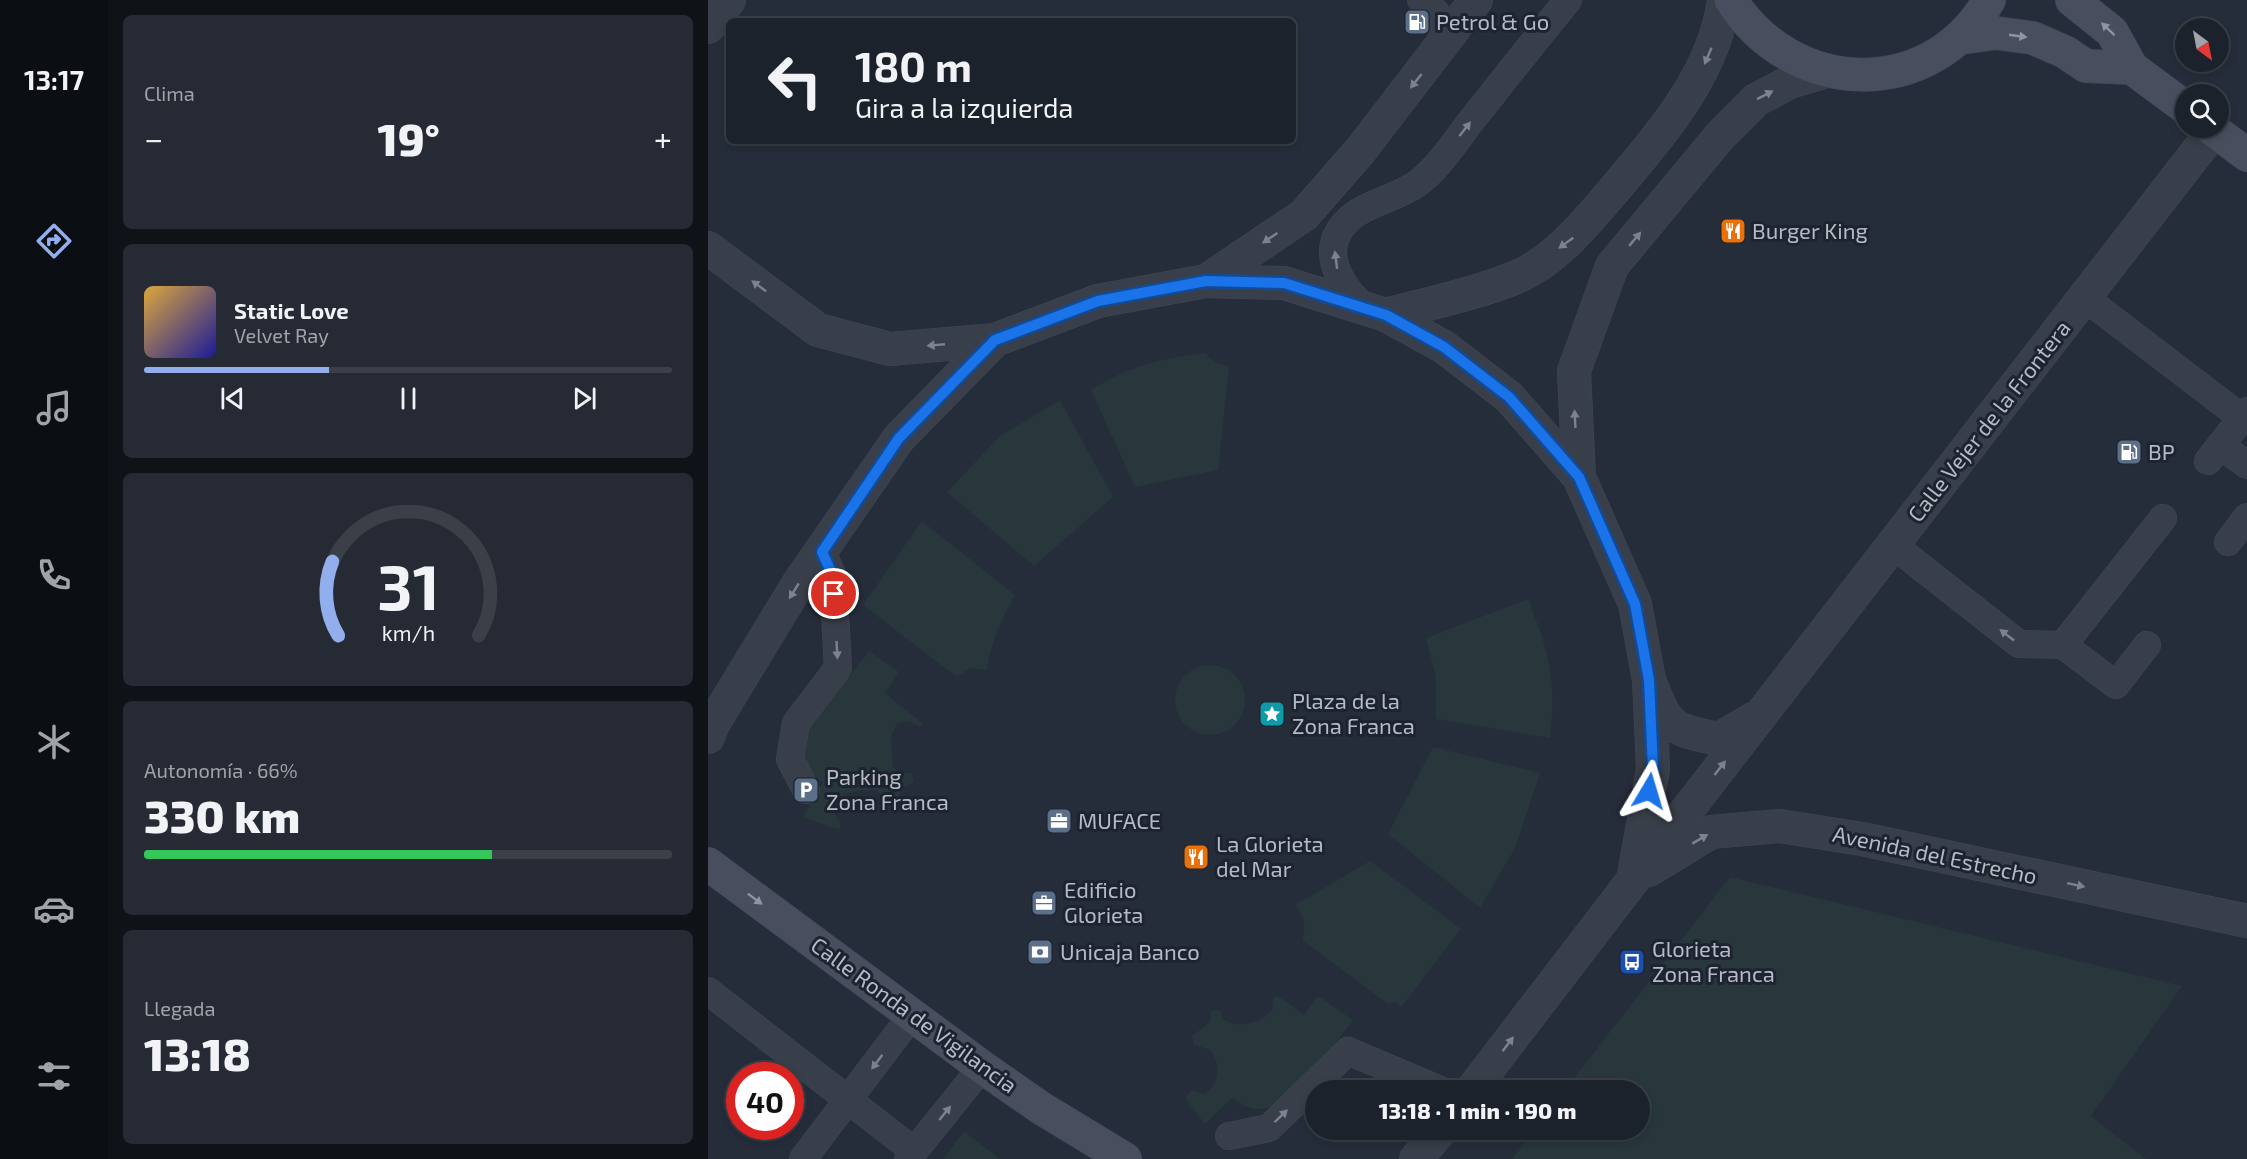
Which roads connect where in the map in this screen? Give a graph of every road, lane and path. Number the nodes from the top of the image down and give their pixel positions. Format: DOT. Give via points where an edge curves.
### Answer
graph roads {
  1 [pos="729,0"];
  2 [pos="1421,0"];
  3 [pos="1476,0"];
  4 [pos="1568,0"];
  5 [pos="1724,0"];
  6 [pos="1731,0"];
  7 [pos="1989,0"];
  8 [pos="2072,0"];
  9 [pos="708,27"];
  10 [pos="1960,38"];
  11 [pos="1440,49"];
  12 [pos="2132,68"];
  13 [pos="1827,71"];
  14 [pos="2175,100"];
  15 [pos="2205,138"];
  16 [pos="2224,138"];
  17 [pos="2247,155"];
  18 [pos="708,248"];
  19 [pos="1206,281"];
  20 [pos="2085,298"];
  21 [pos="1376,311"];
  22 [pos="995,340"];
  23 [pos="2244,414"];
  24 [pos="2247,465"];
  25 [pos="1579,477"];
  26 [pos="2247,517"];
  27 [pos="2163,518"];
  28 [pos="2228,542"];
  29 [pos="1893,545"];
  30 [pos="822,552"];
  31 [pos="2063,645"];
  32 [pos="2147,645"];
  33 [pos="1649,680"];
  34 [pos="1764,712"];
  35 [pos="708,737"];
  36 [pos="806,790"];
  37 [pos="708,864"];
  38 [pos="1633,880"];
  39 [pos="2247,921"];
  40 [pos="708,991"];
  41 [pos="912,1015"];
  42 [pos="982,1067"];
  43 [pos="1318,1080"];
  44 [pos="1416,1080"];
  45 [pos="1480,1080"];
  46 [pos="1305,1093"];
  47 [pos="849,1099"];
  48 [pos="1041,1108"];
  49 [pos="1229,1136"];
  50 [pos="1432,1140"];
  51 [pos="911,1155"];
  52 [pos="803,1159"];
  53 [pos="1096,1159"];
  54 [pos="1125,1159"];
  55 [pos="1416,1159"];
  1 -- 9 [label="street"];
  2 -- 11 [label="lane" via="1439,13 1443,26"];
  3 -- 11 [label="street"];
  21 -- 4 [label="lane, one-way" via="1350,295 1340,278 1334,259 1336,238 1347,220 1418,183"];
  5 -- 21 [label="street, one-way" via="1720,28 1704,66 1669,125 1574,237 1522,275"];
  6 -- 13 [label="main road" via="1750,27 1775,49"];
  7 -- 10 [label="main road"];
  12 -- 8 [label="main road, one-way" via="2112,32"];
  10 -- 12 [label="main road, one-way" via="1996,33 2033,38 2086,66"];
  10 -- 13 [label="main road" via="1932,57 1902,70 1869,75"];
  11 -- 19 [label="street, one-way" via="1304,215"];
  12 -- 14 [label="main road"];
  25 -- 13 [label="street, one-way" via="1574,370 1612,266 1720,136 1756,100 1790,82"];
  15 -- 20 [label="street, Calle Vejer de la Frontera"];
  16 -- 17 [label="main road"];
  22 -- 18 [label="street, one-way" via="890,349 818,330"];
  19 -- 21 [label="street" via="1284,283"];
  19 -- 22 [label="street" via="1098,301"];
  20 -- 23 [label="lane"];
  20 -- 29 [label="street, Calle Vejer de la Frontera"];
  21 -- 25 [label="street" via="1444,347 1509,397"];
  22 -- 30 [label="street" via="899,438"];
  23 -- 24 [label="lane" via="2214,453"];
  25 -- 33 [label="street" via="1635,604"];
  26 -- 28 [label="lane"];
  27 -- 31 [label="lane"];
  31 -- 29 [label="lane, one-way" via="2019,644"];
  29 -- 34 [label="street, Calle Vejer de la Frontera"];
  30 -- 35 [label="street, one-way" via="798,584"];
  30 -- 36 [label="lane, one-way" via="833,576 838,668 796,723 790,759"];
  31 -- 32 [label="lane" via="2116,684"];
  33 -- 34 [label="street, Calle Vejer de la Frontera" via="1665,719 1688,732 1719,738"];
  33 -- 38 [label="street" via="1653,769"];
  38 -- 34 [label="street, Calle Vejer de la Frontera, one-way"];
  37 -- 41 [label="main road, Calle Ronda de Vigilancia, one-way"];
  38 -- 39 [label="street, Avenida del Estrecho, one-way" via="1712,832 1780,826 1862,839"];
  45 -- 38 [label="street, one-way"];
  40 -- 47 [label="lane"];
  41 -- 42 [label="main road, Calle Ronda de Vigilancia"];
  41 -- 47 [label="lane, one-way"];
  42 -- 48 [label="main road, Calle Ronda de Vigilancia"];
  51 -- 42 [label="lane, one-way"];
  43 -- 44 [label="lane, one-way" via="1348,1051"];
  49 -- 46 [label="lane, one-way" via="1269,1128"];
  47 -- 51 [label="lane"];
  47 -- 52 [label="lane"];
  48 -- 53 [label="main road"];
  48 -- 54 [label="main road, Calle Ronda de Vigilancia"];
  50 -- 55 [label="street"];
}
